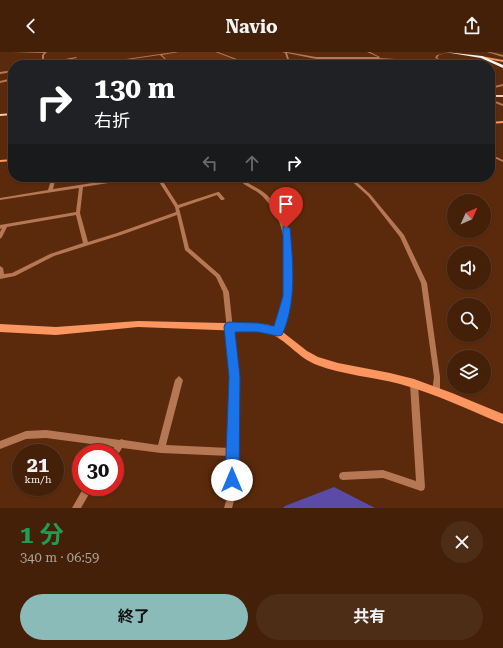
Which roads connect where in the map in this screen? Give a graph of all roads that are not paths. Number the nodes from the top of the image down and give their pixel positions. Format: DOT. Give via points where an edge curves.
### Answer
graph roads {
  1 [pos="13,52"];
  2 [pos="46,52"];
  3 [pos="178,52"];
  4 [pos="216,52"];
  5 [pos="285,52"];
  6 [pos="369,52"];
  7 [pos="449,52"];
  8 [pos="467,52"];
  9 [pos="470,52"];
  10 [pos="488,52"];
  11 [pos="161,55"];
  12 [pos="503,56"];
  13 [pos="76,58"];
  14 [pos="382,58"];
  15 [pos="482,58"];
  16 [pos="67,60"];
  17 [pos="114,60"];
  18 [pos="166,60"];
  19 [pos="239,60"];
  20 [pos="389,60"];
  21 [pos="409,60"];
  22 [pos="441,60"];
  23 [pos="486,60"];
  24 [pos="503,61"];
  25 [pos="503,85"];
  26 [pos="495,86"];
  27 [pos="53,182"];
  28 [pos="107,182"];
  29 [pos="161,182"];
  30 [pos="242,182"];
  31 [pos="356,182"];
  32 [pos="81,186"];
  33 [pos="50,191"];
  34 [pos="0,199"];
  35 [pos="223,199"];
  36 [pos="177,206"];
  37 [pos="78,213"];
  38 [pos="177,213"];
  39 [pos="2,226"];
  40 [pos="0,237"];
  41 [pos="86,244"];
  42 [pos="0,268"];
  43 [pos="1,277"];
  44 [pos="229,327"];
  45 [pos="0,328"];
  46 [pos="278,332"];
  47 [pos="179,380"];
  48 [pos="414,384"];
  49 [pos="436,391"];
  50 [pos="503,419"];
  51 [pos="121,443"];
  52 [pos="0,445"];
  53 [pos="160,449"];
  54 [pos="232,452"];
  55 [pos="344,476"];
  56 [pos="83,496"];
  57 [pos="76,508"];
  58 [pos="228,508"];
  1 -- 2 [label="street"];
  3 -- 11 [label="street"];
  4 -- 19 [label="street"];
  5 -- 14 [label="street" via="319,58"];
  6 -- 14 [label="street"];
  7 -- 15 [label="highway"];
  7 -- 22 [label="street" via="438,55 436,58"];
  8 -- 9 [label="street"];
  10 -- 12 [label="street"];
  11 -- 17 [label="street"];
  11 -- 18 [label="street"];
  13 -- 16 [label="street"];
  14 -- 20 [label="street"];
  14 -- 21 [label="street"];
  15 -- 23 [label="highway"];
  15 -- 24 [label="street"];
  25 -- 26 [label="street"];
  27 -- 33 [label="street"];
  28 -- 32 [label="street"];
  29 -- 36 [label="street"];
  30 -- 46 [label="street" via="254,187 266,197 281,216 286,228 288,296"];
  31 -- 49 [label="street" via="402,236 424,283 438,377"];
  32 -- 33 [label="street"];
  32 -- 37 [label="street"];
  33 -- 34 [label="street"];
  35 -- 36 [label="street" via="218,193"];
  36 -- 38 [label="street"];
  37 -- 39 [label="street"];
  37 -- 41 [label="street"];
  38 -- 41 [label="street"];
  38 -- 44 [label="street" via="187,249 220,278 226,292"];
  39 -- 40 [label="street"];
  41 -- 43 [label="street" via="52,255 13,276"];
  42 -- 43 [label="street"];
  44 -- 45 [label="street" via="138,324 56,331"];
  44 -- 46 [label="street" via="258,327"];
  44 -- 54 [label="street" via="235,377"];
  46 -- 48 [label="street" via="316,361"];
  47 -- 53 [label="street"];
  48 -- 49 [label="street"];
  48 -- 55 [label="street" via="422,487 383,474"];
  49 -- 50 [label="street"];
  51 -- 52 [label="street" via="46,434 26,435"];
  51 -- 53 [label="street"];
  53 -- 54 [label="street"];
  54 -- 58 [label="street" via="232,494"];
  56 -- 57 [label="street"];
}
